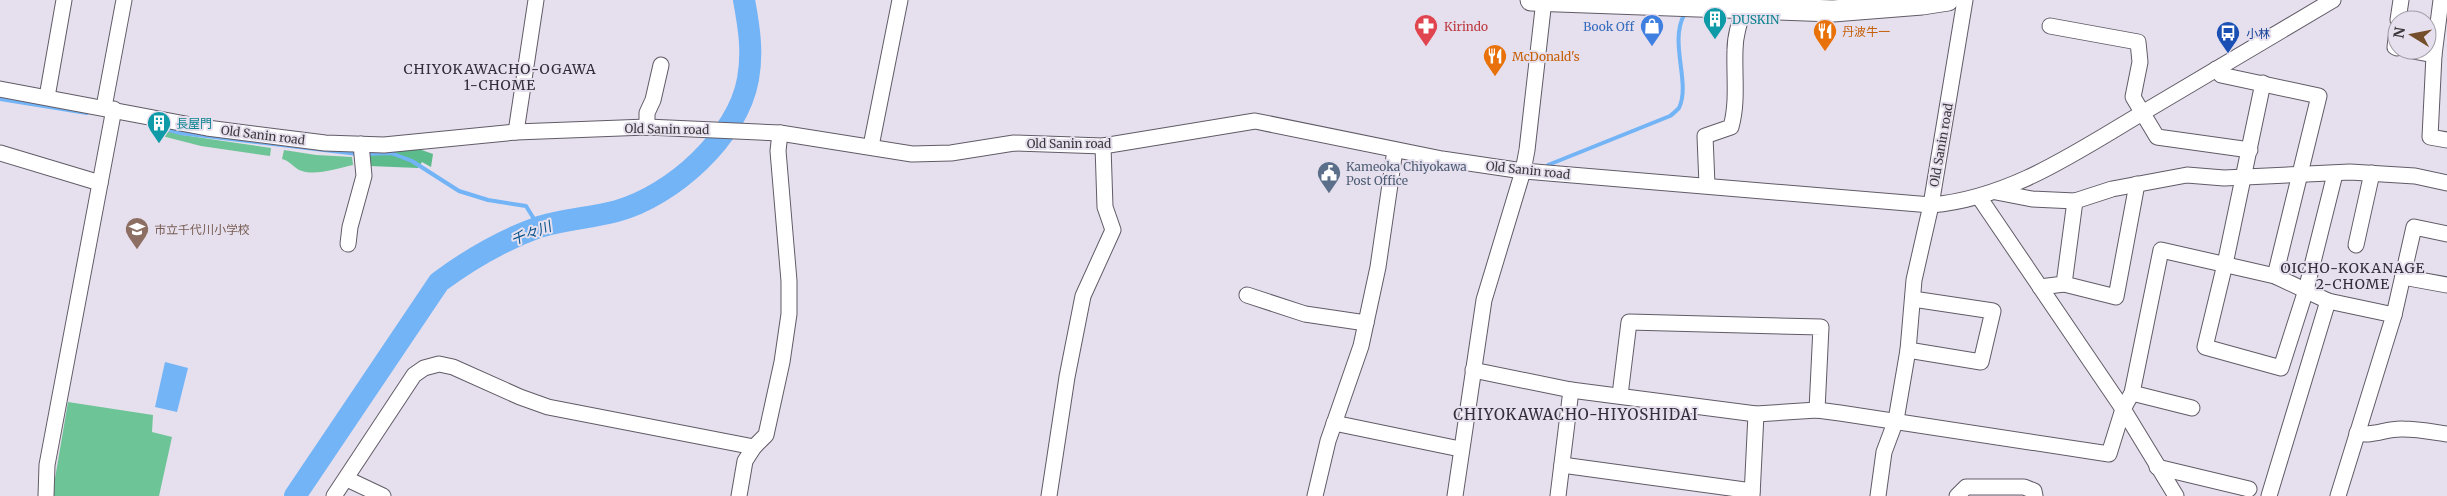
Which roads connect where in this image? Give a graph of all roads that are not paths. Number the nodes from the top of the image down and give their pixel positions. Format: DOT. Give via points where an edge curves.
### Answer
graph roads {
  1 [pos="64,0"];
  2 [pos="124,0"];
  3 [pos="536,0"];
  4 [pos="900,0"];
  5 [pos="1532,0"];
  6 [pos="1544,0"];
  7 [pos="1948,0"];
  8 [pos="1966,0"];
  9 [pos="2333,0"];
  10 [pos="2441,0"];
  11 [pos="1746,4"];
  12 [pos="2050,26"];
  13 [pos="2437,31"];
  14 [pos="2434,60"];
  15 [pos="661,65"];
  16 [pos="2216,69"];
  17 [pos="2263,83"];
  18 [pos="0,89"];
  19 [pos="47,97"];
  20 [pos="2143,112"];
  21 [pos="110,113"];
  22 [pos="647,127"];
  23 [pos="516,132"];
  24 [pos="780,132"];
  25 [pos="2447,140"];
  26 [pos="360,144"];
  27 [pos="871,146"];
  28 [pos="1103,146"];
  29 [pos="1395,150"];
  30 [pos="2250,150"];
  31 [pos="0,153"];
  32 [pos="1523,172"];
  33 [pos="2372,173"];
  34 [pos="2335,174"];
  35 [pos="2299,175"];
  36 [pos="2243,176"];
  37 [pos="100,183"];
  38 [pos="2447,183"];
  39 [pos="2137,184"];
  40 [pos="1707,186"];
  41 [pos="1996,192"];
  42 [pos="1979,197"];
  43 [pos="2075,201"];
  44 [pos="1931,205"];
  45 [pos="2447,234"];
  46 [pos="348,244"];
  47 [pos="2356,244"];
  48 [pos="2225,264"];
  49 [pos="2275,276"];
  50 [pos="2403,277"];
  51 [pos="2064,284"];
  52 [pos="2447,285"];
  53 [pos="2040,287"];
  54 [pos="2306,290"];
  55 [pos="1247,295"];
  56 [pos="1913,299"];
  57 [pos="2328,301"];
  58 [pos="2394,315"];
  59 [pos="1366,323"];
  60 [pos="1908,350"];
  61 [pos="1473,370"];
  62 [pos="1571,390"];
  63 [pos="2132,393"];
  64 [pos="1620,395"];
  65 [pos="2192,408"];
  66 [pos="2123,409"];
  67 [pos="1817,410"];
  68 [pos="1756,414"];
  69 [pos="1896,420"];
  70 [pos="1334,423"];
  71 [pos="2357,433"];
  72 [pos="2447,434"];
  73 [pos="754,447"];
  74 [pos="1460,449"];
  75 [pos="1562,465"];
  76 [pos="2157,467"];
  77 [pos="346,479"];
  78 [pos="1752,493"];
  79 [pos="2248,493"];
  80 [pos="2173,495"];
  81 [pos="46,496"];
  82 [pos="334,496"];
  83 [pos="383,496"];
  84 [pos="739,496"];
  85 [pos="1049,496"];
  86 [pos="1315,496"];
  87 [pos="1455,496"];
  88 [pos="1558,496"];
  89 [pos="1878,496"];
  90 [pos="1957,496"];
  91 [pos="2034,496"];
  92 [pos="2268,496"];
  93 [pos="2338,496"];
  1 -- 19 [label="street"];
  2 -- 21 [label="street"];
  3 -- 23 [label="street"];
  4 -- 27 [label="street"];
  5 -- 6 [label="highway"];
  6 -- 11 [label="highway"];
  6 -- 32 [label="street"];
  7 -- 11 [label="highway" via="1833,11"];
  8 -- 44 [label="street, Old Sanin road"];
  9 -- 16 [label="street"];
  10 -- 13 [label="street"];
  11 -- 40 [label="street" via="1735,48 1735,111 1731,127 1705,136"];
  12 -- 20 [label="street" via="2138,42 2140,62 2133,97"];
  14 -- 25 [label="street" via="2430,137"];
  15 -- 22 [label="street" via="647,114"];
  16 -- 17 [label="street" via="2222,75"];
  16 -- 20 [label="street"];
  17 -- 30 [label="street"];
  17 -- 35 [label="street" via="2319,96"];
  18 -- 19 [label="street, Old Sanin road"];
  19 -- 21 [label="street, Old Sanin road"];
  20 -- 30 [label="street" via="2157,137"];
  20 -- 41 [label="street" via="2062,161"];
  21 -- 26 [label="street, Old Sanin road" via="325,143"];
  21 -- 37 [label="street"];
  22 -- 23 [label="street, Old Sanin road"];
  22 -- 24 [label="street, Old Sanin road"];
  23 -- 26 [label="street, Old Sanin road" via="384,146"];
  24 -- 27 [label="street, Old Sanin road"];
  24 -- 73 [label="street" via="778,151 789,314 766,435"];
  26 -- 46 [label="street" via="364,176"];
  27 -- 28 [label="street, Old Sanin road" via="912,154 951,153 1014,143"];
  28 -- 29 [label="street, Old Sanin road" via="1254,121"];
  28 -- 85 [label="street" via="1105,207 1113,230 1083,296"];
  29 -- 32 [label="street, Old Sanin road"];
  29 -- 59 [label="street" via="1378,267"];
  30 -- 36 [label="street"];
  31 -- 37 [label="street"];
  32 -- 40 [label="street, Old Sanin road"];
  32 -- 61 [label="street" via="1484,300"];
  33 -- 34 [label="street"];
  33 -- 38 [label="street" via="2415,176"];
  33 -- 47 [label="street"];
  34 -- 35 [label="street"];
  34 -- 54 [label="street"];
  35 -- 36 [label="street"];
  35 -- 49 [label="street"];
  36 -- 39 [label="street" via="2187,175"];
  36 -- 48 [label="street"];
  37 -- 81 [label="street" via="47,464"];
  39 -- 43 [label="street"];
  39 -- 51 [label="street" via="2116,297"];
  40 -- 44 [label="street, Old Sanin road"];
  41 -- 42 [label="street"];
  41 -- 43 [label="street" via="2032,199"];
  42 -- 44 [label="street"];
  42 -- 53 [label="street"];
  43 -- 51 [label="street"];
  44 -- 56 [label="street" via="1914,280"];
  45 -- 50 [label="street" via="2414,227"];
  48 -- 49 [label="street"];
  48 -- 54 [label="street" via="2205,347 2281,368"];
  48 -- 63 [label="street" via="2161,250"];
  49 -- 54 [label="street"];
  50 -- 52 [label="street"];
  50 -- 58 [label="street"];
  51 -- 53 [label="street"];
  53 -- 66 [label="street"];
  54 -- 57 [label="street"];
  55 -- 59 [label="street" via="1305,314"];
  56 -- 60 [label="street"];
  56 -- 60 [label="street" via="1993,311 1981,362"];
  57 -- 58 [label="street"];
  57 -- 92 [label="street"];
  58 -- 71 [label="street"];
  59 -- 70 [label="street"];
  60 -- 69 [label="street"];
  61 -- 62 [label="street"];
  61 -- 74 [label="street"];
  62 -- 64 [label="street"];
  62 -- 75 [label="street"];
  63 -- 65 [label="street"];
  63 -- 66 [label="street"];
  64 -- 67 [label="street" via="1629,322 1821,327"];
  64 -- 68 [label="street"];
  66 -- 69 [label="street" via="2109,454"];
  66 -- 76 [label="street"];
  67 -- 68 [label="street"];
  67 -- 69 [label="street"];
  68 -- 78 [label="street"];
  69 -- 89 [label="street" via="1884,452"];
  70 -- 74 [label="street"];
  70 -- 86 [label="street"];
  71 -- 72 [label="street" via="2368,436 2404,428"];
  71 -- 93 [label="street"];
  73 -- 77 [label="street" via="548,406 520,397 453,366 439,364 414,375"];
  73 -- 84 [label="street" via="745,461"];
  74 -- 87 [label="street"];
  75 -- 78 [label="street"];
  75 -- 88 [label="street"];
  76 -- 79 [label="street"];
  76 -- 80 [label="street"];
  77 -- 82 [label="street"];
  77 -- 83 [label="street"];
  79 -- 92 [label="street"];
  90 -- 91 [label="street" via="1966,487 2024,487 2034,491"];
}
